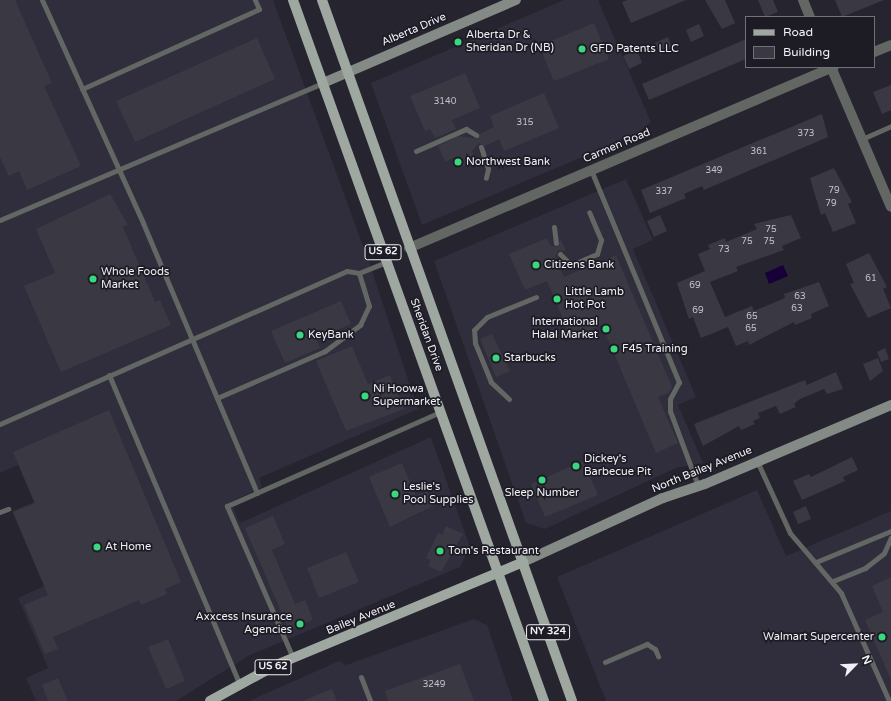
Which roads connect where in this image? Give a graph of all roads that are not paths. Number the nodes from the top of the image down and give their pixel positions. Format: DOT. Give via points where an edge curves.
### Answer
graph roads {
  1 [pos="42,0"];
  2 [pos="256,0"];
  3 [pos="293,0"];
  4 [pos="322,0"];
  5 [pos="516,0"];
  6 [pos="803,0"];
  7 [pos="810,16"];
  8 [pos="891,45"];
  9 [pos="875,52"];
  10 [pos="830,68"];
  11 [pos="832,68"];
  12 [pos="346,72"];
  13 [pos="322,83"];
  14 [pos="82,89"];
  15 [pos="891,126"];
  16 [pos="476,135"];
  17 [pos="862,139"];
  18 [pos="481,147"];
  19 [pos="416,152"];
  20 [pos="119,170"];
  21 [pos="591,170"];
  22 [pos="486,178"];
  23 [pos="891,207"];
  24 [pos="589,212"];
  25 [pos="0,220"];
  26 [pos="554,227"];
  27 [pos="556,243"];
  28 [pos="410,248"];
  29 [pos="560,254"];
  30 [pos="386,262"];
  31 [pos="359,273"];
  32 [pos="536,297"];
  33 [pos="192,338"];
  34 [pos="109,375"];
  35 [pos="217,398"];
  36 [pos="508,399"];
  37 [pos="891,405"];
  38 [pos="440,412"];
  39 [pos="0,424"];
  40 [pos="757,461"];
  41 [pos="698,486"];
  42 [pos="257,492"];
  43 [pos="8,509"];
  44 [pos="0,512"];
  45 [pos="891,531"];
  46 [pos="891,537"];
  47 [pos="523,562"];
  48 [pos="816,562"];
  49 [pos="498,574"];
  50 [pos="833,581"];
  51 [pos="658,656"];
  52 [pos="293,658"];
  53 [pos="605,662"];
  54 [pos="361,677"];
  55 [pos="239,683"];
  56 [pos="213,700"];
  57 [pos="370,701"];
  58 [pos="544,701"];
  59 [pos="572,701"];
  60 [pos="889,701"];
  1 -- 14 [label="lane"];
  2 -- 14 [label="lane" via="259,9"];
  3 -- 13 [label="main road, Sheridan Drive / US 62"];
  4 -- 12 [label="main road, Sheridan Drive / US 62"];
  5 -- 12 [label="street, Alberta Drive"];
  6 -- 7 [label="street"];
  8 -- 9 [label="street"];
  10 -- 21 [label="street, Carmen Road"];
  11 -- 17 [label="street"];
  12 -- 13 [label="street, Alberta Drive"];
  12 -- 28 [label="main road, Sheridan Drive / US 62"];
  13 -- 20 [label="lane"];
  13 -- 30 [label="main road, Sheridan Drive / US 62"];
  14 -- 20 [label="lane"];
  15 -- 17 [label="lane"];
  16 -- 19 [label="lane" via="466,129"];
  17 -- 23 [label="street"];
  18 -- 22 [label="lane" via="488,168"];
  20 -- 25 [label="lane"];
  20 -- 33 [label="lane"];
  21 -- 28 [label="street, Carmen Road"];
  21 -- 41 [label="lane" via="679,382 670,399 670,411"];
  24 -- 29 [label="lane" via="601,240 597,254 570,265"];
  26 -- 27 [label="lane"];
  28 -- 47 [label="main road, Sheridan Drive / US 62"];
  30 -- 31 [label="lane"];
  30 -- 38 [label="main road, Sheridan Drive / US 62"];
  31 -- 33 [label="lane" via="347,271"];
  31 -- 35 [label="lane" via="369,306 360,325 325,351"];
  32 -- 36 [label="lane" via="487,317 474,330 475,343 491,382"];
  33 -- 34 [label="lane"];
  33 -- 35 [label="lane"];
  34 -- 39 [label="lane"];
  34 -- 55 [label="lane"];
  35 -- 42 [label="lane"];
  37 -- 40 [label="street, North Bailey Avenue"];
  38 -- 42 [label="lane"];
  38 -- 49 [label="main road, Sheridan Drive / US 62"];
  40 -- 41 [label="street, North Bailey Avenue"];
  40 -- 48 [label="lane" via="790,533"];
  41 -- 47 [label="street, North Bailey Avenue" via="663,498"];
  42 -- 52 [label="lane" via="227,506"];
  43 -- 44 [label="lane"];
  45 -- 48 [label="lane"];
  46 -- 50 [label="lane" via="884,553 865,568"];
  47 -- 49 [label="main road, Bailey Avenue / US 62"];
  47 -- 59 [label="main road, Sheridan Drive / NY 324"];
  48 -- 50 [label="lane"];
  49 -- 52 [label="main road, Bailey Avenue / US 62"];
  49 -- 58 [label="main road, Sheridan Drive / NY 324"];
  50 -- 60 [label="lane"];
  51 -- 53 [label="lane" via="655,649 647,644"];
  52 -- 55 [label="main road, Bailey Avenue / US 62"];
  54 -- 57 [label="lane"];
  55 -- 56 [label="main road, Bailey Avenue / US 62"];
}
